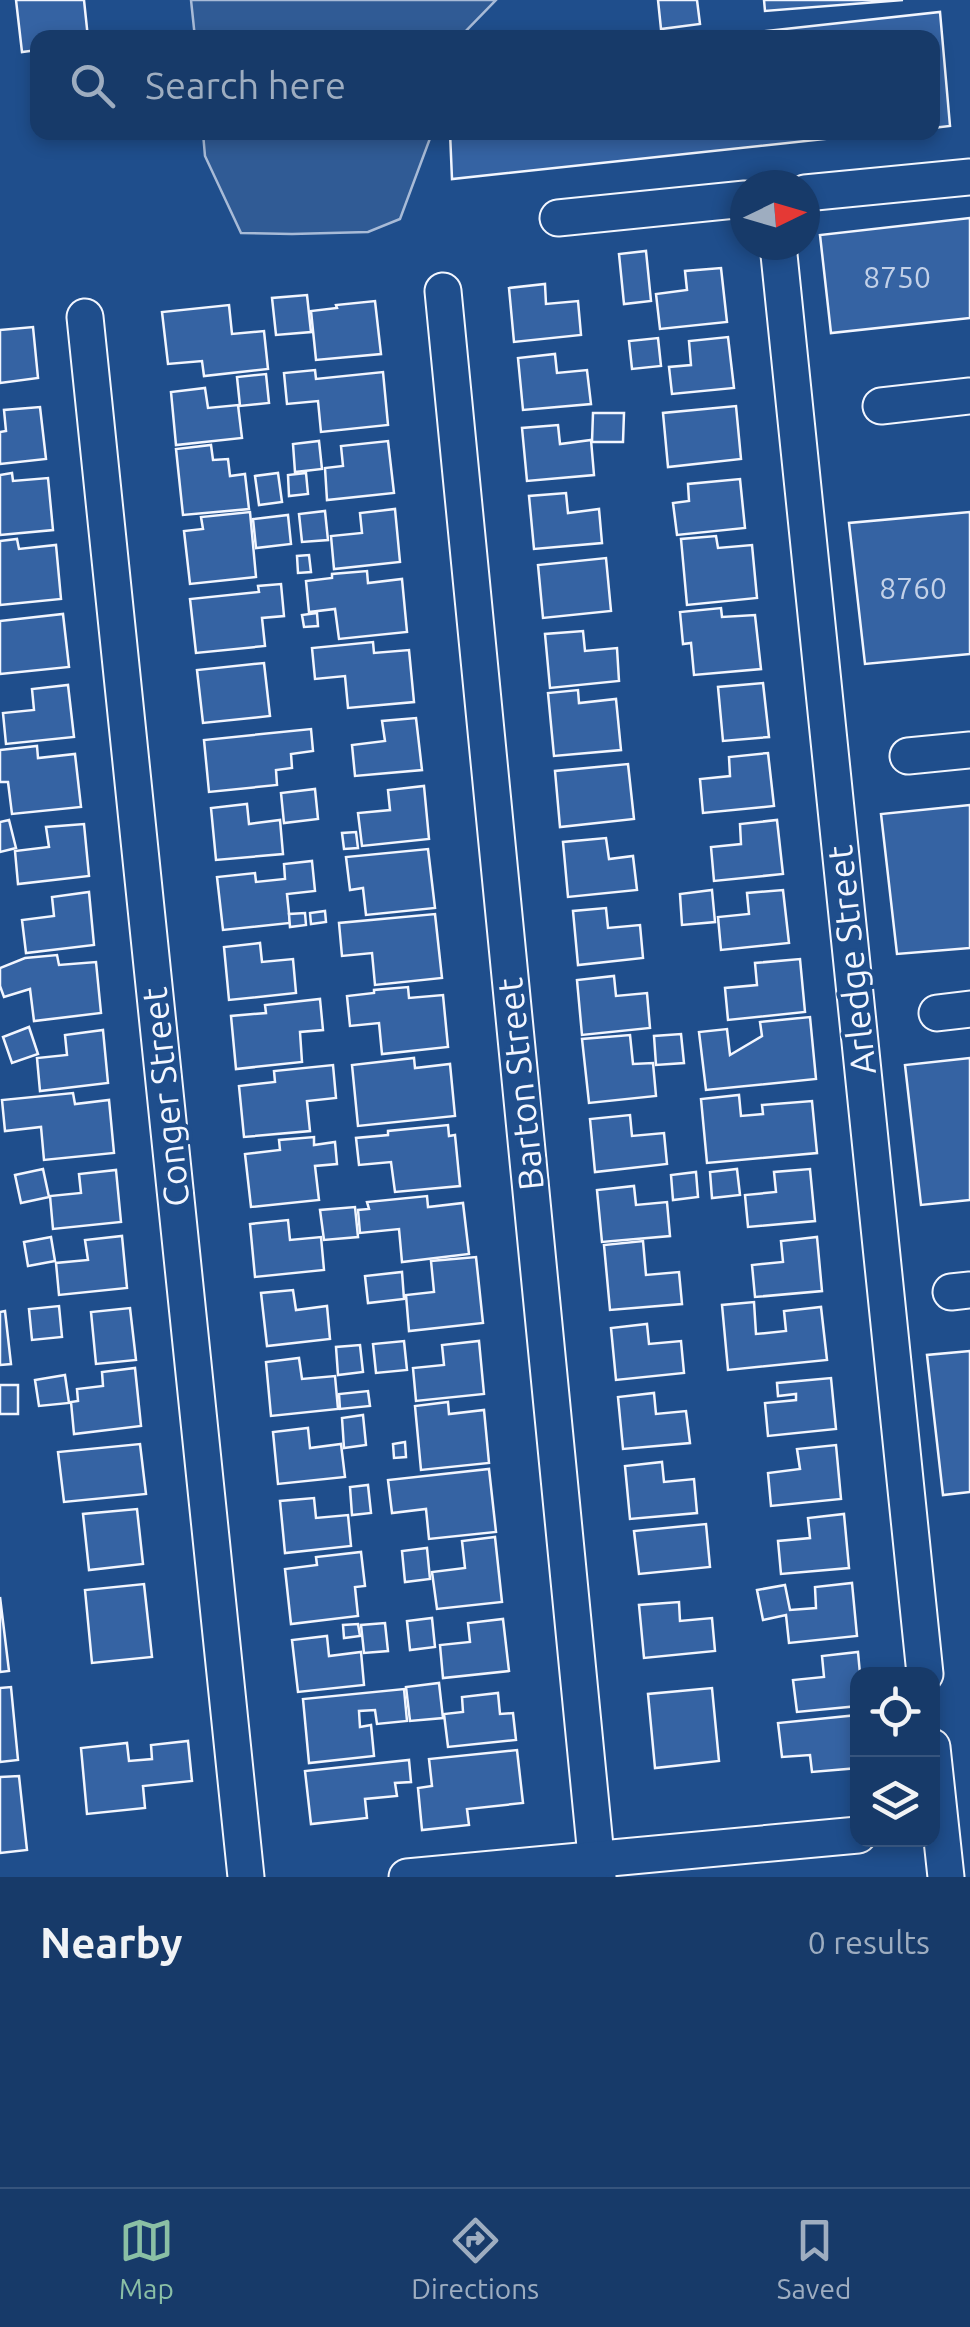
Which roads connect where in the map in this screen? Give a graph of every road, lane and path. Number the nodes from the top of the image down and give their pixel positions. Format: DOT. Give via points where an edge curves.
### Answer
graph roads {
  1 [pos="970,176"];
  2 [pos="820,191"];
  3 [pos="730,201"];
  4 [pos="558,218"];
  5 [pos="780,260"];
  6 [pos="443,291"];
  7 [pos="85,318"];
  8 [pos="970,396"];
  9 [pos="881,406"];
  10 [pos="970,750"];
  11 [pos="908,756"];
  12 [pos="924,1667"];
  13 [pos="934,1757"];
  14 [pos="948,1827"];
  15 [pos="850,1836"];
  16 [pos="597,1868"];
  17 [pos="246,1877"];
  18 [pos="408,1877"];
  19 [pos="946,1877"];
  1 -- 2 [label="street"];
  3 -- 4 [label="street"];
  5 -- 12 [label="street, Arledge Street"];
  6 -- 16 [label="street, Barton Street"];
  7 -- 17 [label="street, Conger Street"];
  8 -- 9 [label="street"];
  10 -- 11 [label="street"];
  13 -- 14 [label="street"];
  14 -- 19 [label="street"];
  15 -- 16 [label="street"];
  16 -- 18 [label="street"];
}
